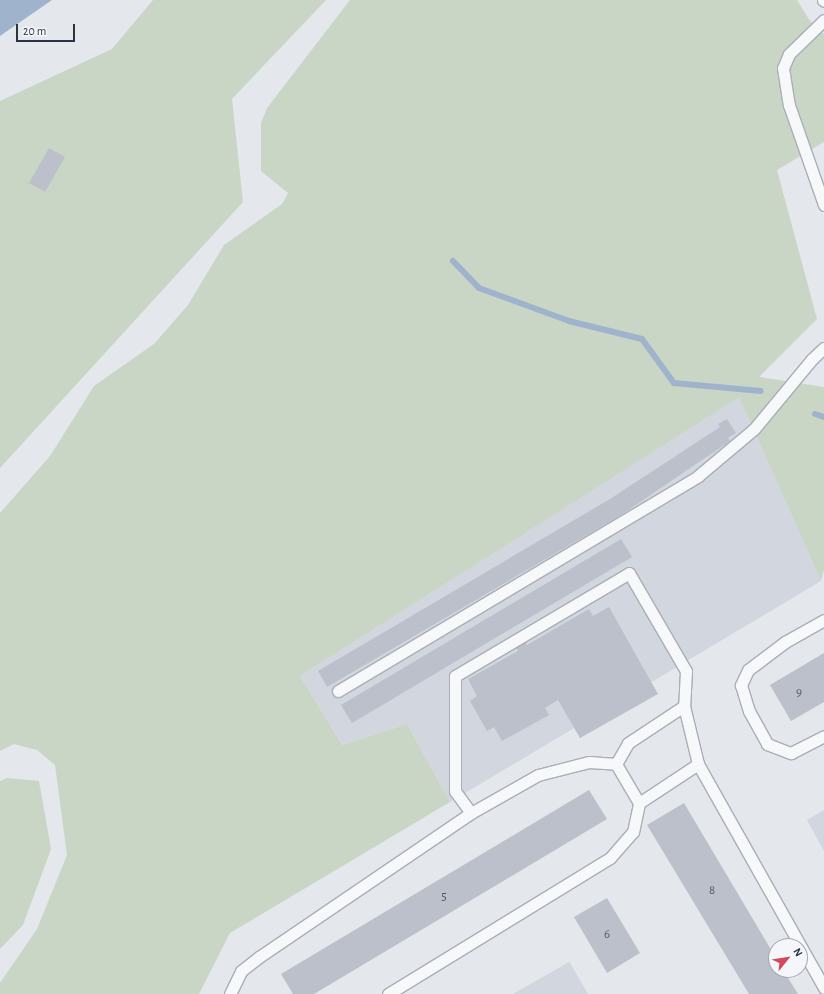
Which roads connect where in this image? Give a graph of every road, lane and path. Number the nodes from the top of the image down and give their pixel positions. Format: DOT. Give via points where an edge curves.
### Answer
graph roads {
  1 [pos="824,20"];
  2 [pos="824,204"];
  3 [pos="824,348"];
  4 [pos="824,620"];
  5 [pos="338,691"];
  6 [pos="684,706"];
  7 [pos="824,736"];
  8 [pos="616,764"];
  9 [pos="698,764"];
  10 [pos="639,803"];
  11 [pos="471,813"];
  12 [pos="824,988"];
  13 [pos="230,994"];
  14 [pos="388,994"];
  1 -- 2 [label="lane" via="789,54 783,68 789,105"];
  3 -- 5 [label="lane" via="754,429 698,476"];
  4 -- 7 [label="lane" via="785,642 748,670 741,685 749,711 767,744 790,753"];
  6 -- 8 [label="lane" via="628,743"];
  6 -- 9 [label="lane"];
  6 -- 11 [label="lane" via="686,672 629,573 455,676 455,791"];
  8 -- 10 [label="lane"];
  8 -- 11 [label="lane" via="589,762 538,775"];
  9 -- 10 [label="lane"];
  9 -- 12 [label="lane"];
  10 -- 14 [label="lane" via="633,832 610,858"];
  11 -- 13 [label="lane" via="259,957 241,971"];
}
